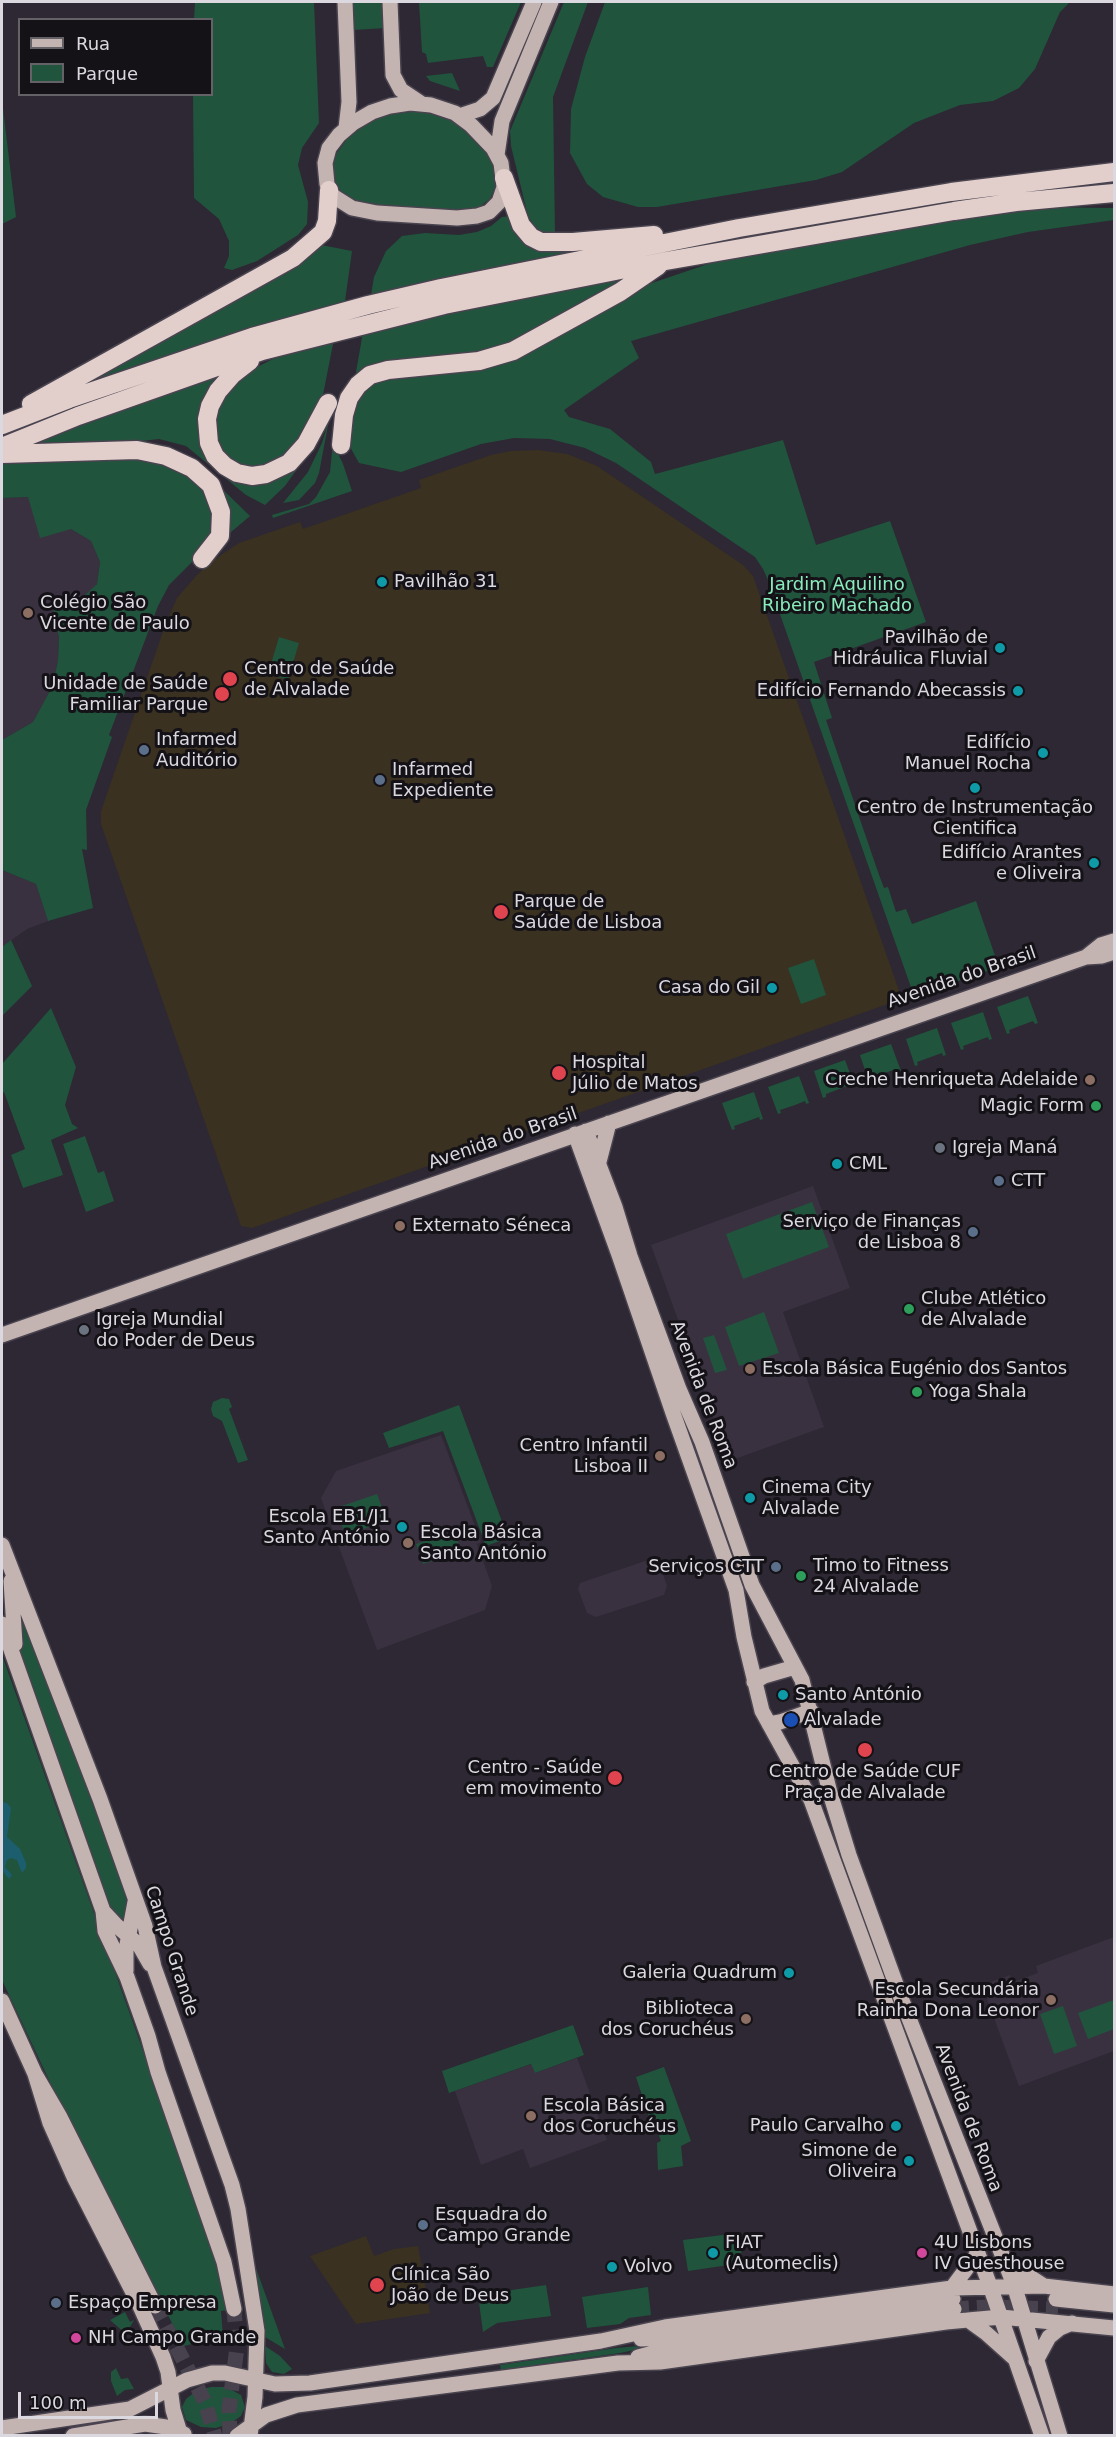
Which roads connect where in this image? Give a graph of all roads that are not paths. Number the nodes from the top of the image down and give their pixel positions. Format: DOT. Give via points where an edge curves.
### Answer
graph roads {
  1 [pos="345,2"];
  2 [pos="390,2"];
  3 [pos="534,2"];
  4 [pos="551,2"];
  5 [pos="422,104"];
  6 [pos="459,116"];
  7 [pos="346,128"];
  8 [pos="498,155"];
  9 [pos="1114,172"];
  10 [pos="504,178"];
  11 [pos="329,190"];
  12 [pos="1114,193"];
  13 [pos="739,228"];
  14 [pos="666,261"];
  15 [pos="336,322"];
  16 [pos="262,351"];
  17 [pos="328,403"];
  18 [pos="2,423"];
  19 [pos="341,446"];
  20 [pos="2,447"];
  21 [pos="2,453"];
  22 [pos="202,559"];
  23 [pos="1114,941"];
  24 [pos="1114,952"];
  25 [pos="1086,957"];
  26 [pos="609,1123"];
  27 [pos="580,1132"];
  28 [pos="598,1162"];
  29 [pos="2,1335"];
  30 [pos="714,1477"];
  31 [pos="699,1482"];
  32 [pos="2,1545"];
  33 [pos="10,1567"];
  34 [pos="2,1624"];
  35 [pos="795,1667"];
  36 [pos="21,1676"];
  37 [pos="754,1682"];
  38 [pos="810,1711"];
  39 [pos="769,1724"];
  40 [pos="135,1902"];
  41 [pos="103,1911"];
  42 [pos="145,1926"];
  43 [pos="128,1935"];
  44 [pos="154,1967"];
  45 [pos="127,1977"];
  46 [pos="2,2001"];
  47 [pos="894,2001"];
  48 [pos="35,2074"];
  49 [pos="978,2253"];
  50 [pos="1004,2260"];
  51 [pos="1014,2285"];
  52 [pos="990,2286"];
  53 [pos="1044,2286"];
  54 [pos="1114,2294"];
  55 [pos="953,2299"];
  56 [pos="1114,2305"];
  57 [pos="155,2306"];
  58 [pos="234,2309"];
  59 [pos="1114,2316"];
  60 [pos="1001,2318"];
  61 [pos="1023,2319"];
  62 [pos="968,2320"];
  63 [pos="1072,2323"];
  64 [pos="1114,2328"];
  65 [pos="1015,2359"];
  66 [pos="470,2361"];
  67 [pos="1036,2361"];
  68 [pos="618,2362"];
  69 [pos="255,2379"];
  70 [pos="435,2386"];
  71 [pos="170,2389"];
  72 [pos="2,2428"];
  73 [pos="251,2430"];
  74 [pos="182,2434"];
  75 [pos="73,2436"];
  76 [pos="237,2436"];
  77 [pos="1042,2436"];
  78 [pos="1060,2436"];
  1 -- 7 [label="main road" via="349,102"];
  2 -- 5 [label="main road" via="393,75 401,90"];
  3 -- 6 [label="main road" via="493,98 480,109"];
  4 -- 8 [label="main road" via="502,121"];
  5 -- 6 [label="main road"];
  5 -- 7 [label="main road" via="382,108"];
  6 -- 8 [label="main road"];
  7 -- 11 [label="main road" via="327,156 325,177"];
  8 -- 10 [label="main road"];
  9 -- 13 [label="highway" via="951,192"];
  10 -- 11 [label="main road" via="499,202 489,212 468,218 363,211 340,201"];
  10 -- 13 [label="highway" via="524,229 544,243"];
  11 -- 18 [label="highway" via="323,232 293,258"];
  12 -- 14 [label="highway" via="995,205"];
  13 -- 15 [label="highway" via="368,305"];
  14 -- 15 [label="highway" via="364,324"];
  14 -- 19 [label="highway" via="620,292 513,351 479,361 370,375 349,398"];
  15 -- 16 [label="highway"];
  15 -- 18 [label="highway" via="252,337"];
  16 -- 17 [label="highway" via="232,375 210,406 206,429 209,443 225,466 252,476 289,463 306,444"];
  16 -- 20 [label="highway"];
  21 -- 22 [label="highway" via="137,450 166,456 192,468 211,485 221,512 220,536"];
  23 -- 25 [label="main road, Avenida do Brasil"];
  24 -- 25 [label="main road, Avenida do Brasil"];
  25 -- 26 [label="main road, Avenida do Brasil"];
  26 -- 27 [label="main road, Avenida do Brasil"];
  26 -- 28 [label="main road"];
  27 -- 28 [label="main road, Avenida de Roma"];
  27 -- 29 [label="main road, Avenida do Brasil"];
  27 -- 31 [label="main road, Avenida de Roma"];
  28 -- 30 [label="main road, Avenida de Roma"];
  30 -- 31 [label="main road"];
  30 -- 35 [label="main road, Avenida de Roma" via="752,1585"];
  31 -- 37 [label="main road, Avenida de Roma" via="736,1590"];
  32 -- 33 [label="main road, Campo Grande"];
  33 -- 36 [label="main road" via="14,1637"];
  33 -- 40 [label="main road, Campo Grande" via="100,1799"];
  34 -- 36 [label="main road"];
  35 -- 37 [label="main road"];
  35 -- 38 [label="main road, Avenida de Roma"];
  36 -- 41 [label="main road"];
  37 -- 39 [label="main road, Avenida de Roma"];
  38 -- 39 [label="main road"];
  38 -- 47 [label="main road, Avenida de Roma" via="830,1793"];
  39 -- 47 [label="main road, Avenida de Roma" via="811,1800"];
  40 -- 42 [label="main road, Campo Grande"];
  40 -- 43 [label="main road"];
  41 -- 43 [label="main road"];
  41 -- 45 [label="main road" via="105,1931"];
  42 -- 43 [label="main road"];
  42 -- 44 [label="main road, Campo Grande"];
  43 -- 44 [label="main road"];
  43 -- 45 [label="main road"];
  44 -- 69 [label="main road, Campo Grande" via="238,2209 257,2331"];
  45 -- 58 [label="main road" via="224,2262"];
  46 -- 48 [label="main road"];
  47 -- 49 [label="main road, Avenida de Roma"];
  47 -- 50 [label="main road, Avenida de Roma"];
  48 -- 57 [label="main road"];
  48 -- 71 [label="main road" via="50,2123 74,2177 165,2362"];
  49 -- 52 [label="main road, Avenida de Roma"];
  49 -- 55 [label="main road"];
  50 -- 51 [label="main road, Avenida de Roma"];
  50 -- 53 [label="main road"];
  51 -- 52 [label="main road"];
  51 -- 53 [label="main road"];
  51 -- 61 [label="main road, Avenida de Roma"];
  52 -- 55 [label="main road"];
  52 -- 60 [label="main road, Avenida de Roma"];
  53 -- 54 [label="main road"];
  55 -- 66 [label="main road" via="665,2338 601,2341"];
  55 -- 68 [label="main road" via="668,2349"];
  56 -- 59 [label="main road" via="1057,2304"];
  60 -- 61 [label="main road"];
  60 -- 62 [label="main road"];
  60 -- 65 [label="main road, Avenida de Roma"];
  61 -- 63 [label="main road"];
  61 -- 67 [label="main road, Avenida de Roma"];
  62 -- 65 [label="main road"];
  62 -- 68 [label="main road" via="660,2362"];
  63 -- 64 [label="main road"];
  63 -- 67 [label="main road" via="1050,2337"];
  65 -- 77 [label="main road, Avenida de Roma"];
  66 -- 69 [label="main road" via="301,2384"];
  66 -- 70 [label="main road" via="465,2371 434,2376"];
  67 -- 78 [label="main road, Avenida de Roma"];
  68 -- 70 [label="main road"];
  69 -- 71 [label="main road" via="212,2373"];
  69 -- 73 [label="main road, Campo Grande"];
  70 -- 73 [label="main road" via="289,2406 266,2415"];
  71 -- 72 [label="main road" via="126,2410"];
  71 -- 74 [label="main road"];
  73 -- 76 [label="main road"];
  74 -- 75 [label="main road" via="145,2424"];
}
